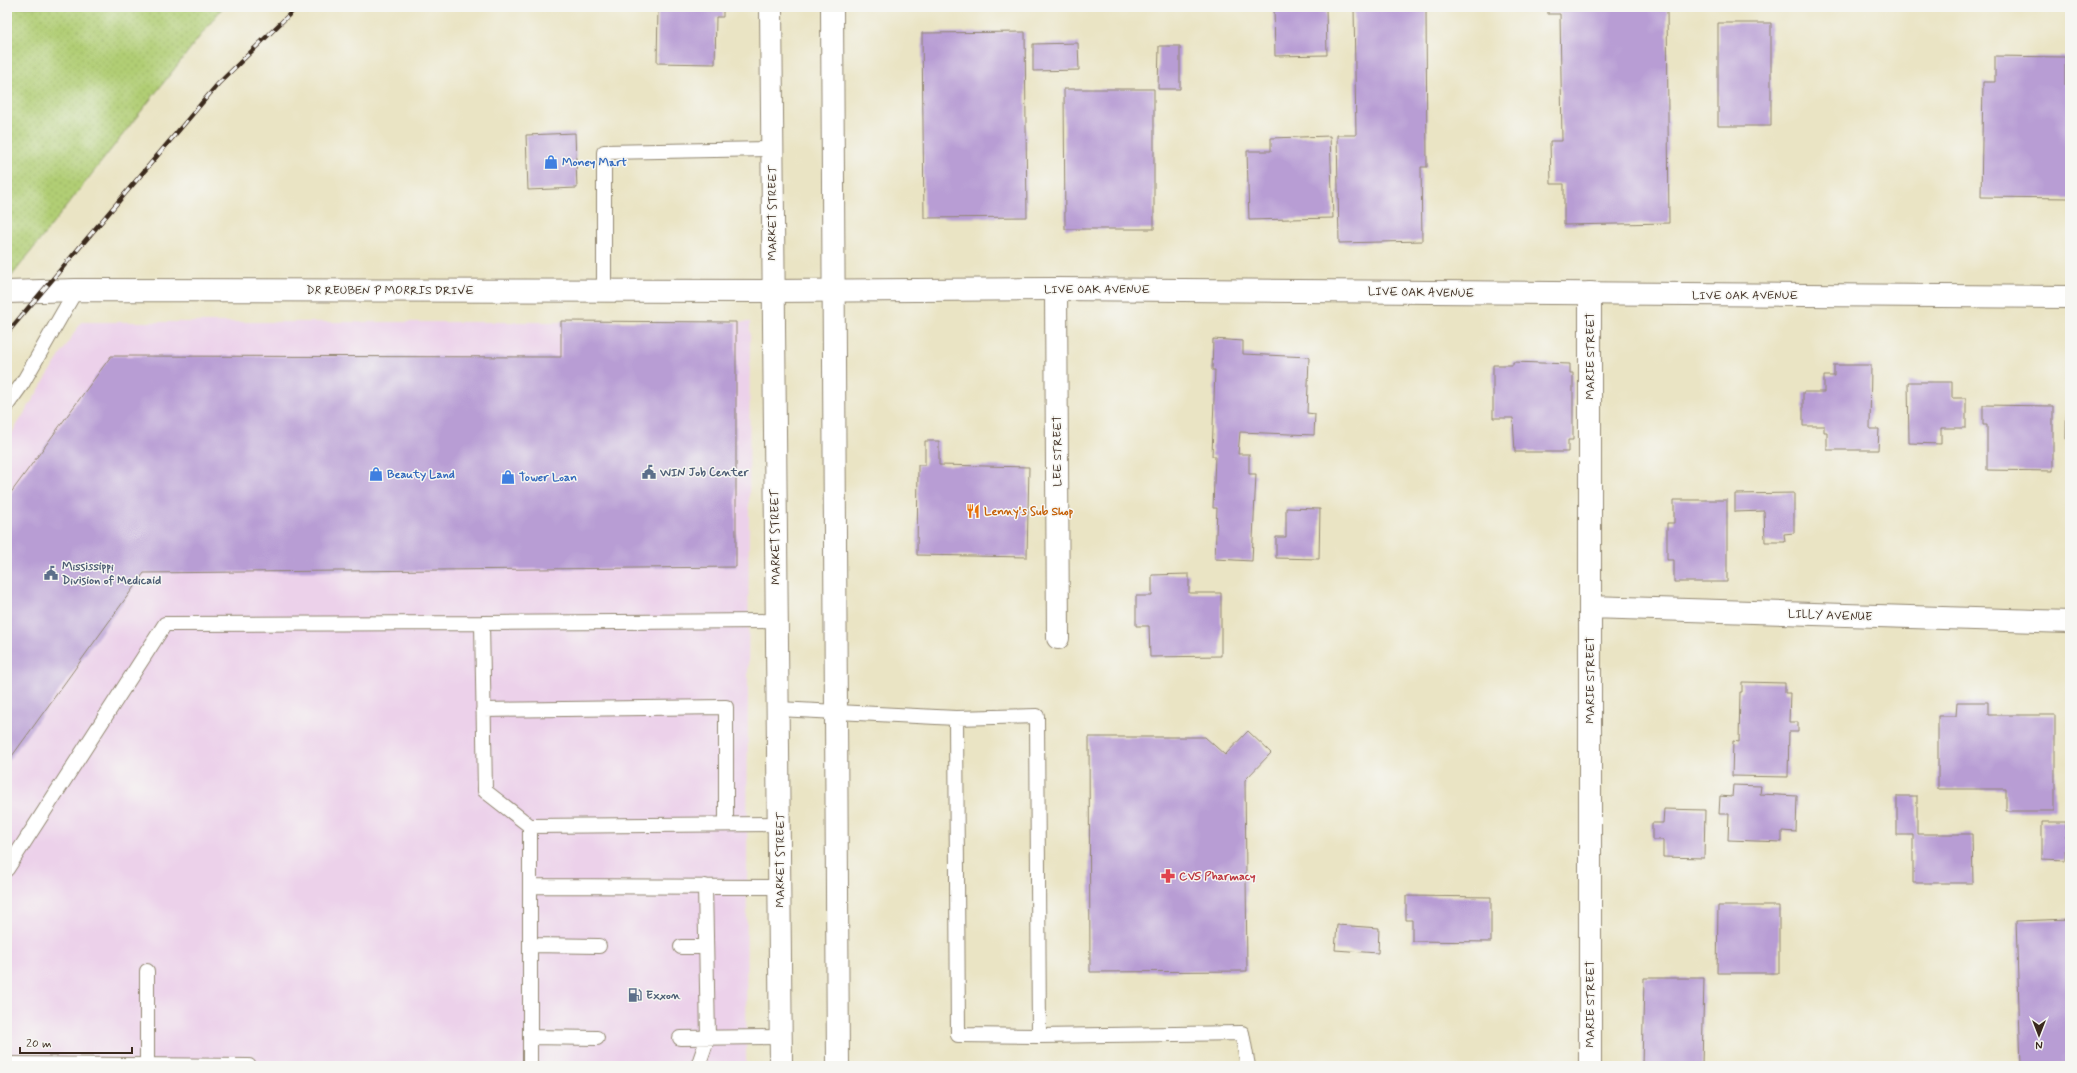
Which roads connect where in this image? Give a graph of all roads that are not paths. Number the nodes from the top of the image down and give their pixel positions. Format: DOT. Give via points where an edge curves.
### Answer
graph roads {
  1 [pos="771,7"];
  2 [pos="832,7"];
  3 [pos="771,150"];
  4 [pos="1056,288"];
  5 [pos="76,290"];
  6 [pos="604,290"];
  7 [pos="772,291"];
  8 [pos="832,291"];
  9 [pos="7,292"];
  10 [pos="1590,294"];
  11 [pos="2070,297"];
  12 [pos="7,405"];
  13 [pos="1590,607"];
  14 [pos="777,621"];
  15 [pos="2070,622"];
  16 [pos="482,623"];
  17 [pos="1058,638"];
  18 [pos="778,709"];
  19 [pos="483,710"];
  20 [pos="835,711"];
  21 [pos="956,718"];
  22 [pos="726,824"];
  23 [pos="779,824"];
  24 [pos="530,826"];
  25 [pos="7,869"];
  26 [pos="530,886"];
  27 [pos="705,886"];
  28 [pos="780,887"];
  29 [pos="531,945"];
  30 [pos="600,946"];
  31 [pos="681,947"];
  32 [pos="705,947"];
  33 [pos="147,971"];
  34 [pos="1039,1036"];
  35 [pos="530,1037"];
  36 [pos="708,1037"];
  37 [pos="781,1037"];
  38 [pos="597,1038"];
  39 [pos="680,1038"];
  40 [pos="7,1064"];
  41 [pos="1246,1064"];
  42 [pos="147,1065"];
  43 [pos="249,1066"];
  44 [pos="530,1066"];
  45 [pos="698,1066"];
  46 [pos="781,1066"];
  47 [pos="838,1066"];
  48 [pos="1590,1066"];
  1 -- 3 [label="street, MARKET STREET"];
  2 -- 8 [label="street"];
  3 -- 6 [label="lane" via="604,152"];
  3 -- 7 [label="street, MARKET STREET"];
  4 -- 8 [label="street, LIVE OAK AVENUE"];
  4 -- 10 [label="street, LIVE OAK AVENUE"];
  4 -- 17 [label="street, LEE STREET"];
  5 -- 6 [label="street, DR REUBEN P MORRIS DRIVE"];
  5 -- 9 [label="street, DR REUBEN P MORRIS DRIVE"];
  5 -- 12 [label="lane" via="22,384"];
  6 -- 7 [label="street, DR REUBEN P MORRIS DRIVE"];
  7 -- 8 [label="street, LIVE OAK AVENUE"];
  7 -- 14 [label="street, MARKET STREET"];
  8 -- 20 [label="street"];
  10 -- 11 [label="street, LIVE OAK AVENUE"];
  10 -- 13 [label="street, MARIE STREET"];
  13 -- 15 [label="street, LILLY AVENUE"];
  13 -- 48 [label="street, MARIE STREET"];
  14 -- 16 [label="lane"];
  14 -- 18 [label="street, MARKET STREET"];
  16 -- 19 [label="lane"];
  16 -- 25 [label="lane" via="164,624"];
  18 -- 20 [label="lane"];
  18 -- 23 [label="street, MARKET STREET"];
  19 -- 22 [label="lane" via="726,707"];
  19 -- 24 [label="lane" via="485,791"];
  20 -- 21 [label="lane"];
  20 -- 47 [label="street"];
  21 -- 34 [label="lane" via="958,1035"];
  21 -- 34 [label="lane" via="1037,716"];
  22 -- 23 [label="lane"];
  22 -- 24 [label="lane"];
  23 -- 28 [label="street, MARKET STREET"];
  24 -- 26 [label="lane"];
  26 -- 27 [label="lane"];
  26 -- 29 [label="lane"];
  27 -- 28 [label="lane"];
  27 -- 32 [label="lane"];
  28 -- 37 [label="street, MARKET STREET"];
  29 -- 30 [label="lane"];
  29 -- 35 [label="lane"];
  31 -- 32 [label="lane"];
  32 -- 36 [label="lane"];
  33 -- 42 [label="lane"];
  34 -- 41 [label="lane" via="1242,1033"];
  35 -- 38 [label="lane"];
  35 -- 44 [label="lane"];
  36 -- 37 [label="lane"];
  36 -- 39 [label="lane"];
  36 -- 45 [label="lane"];
  37 -- 46 [label="street, MARKET STREET"];
  40 -- 42 [label="lane"];
  42 -- 43 [label="lane"];
}
